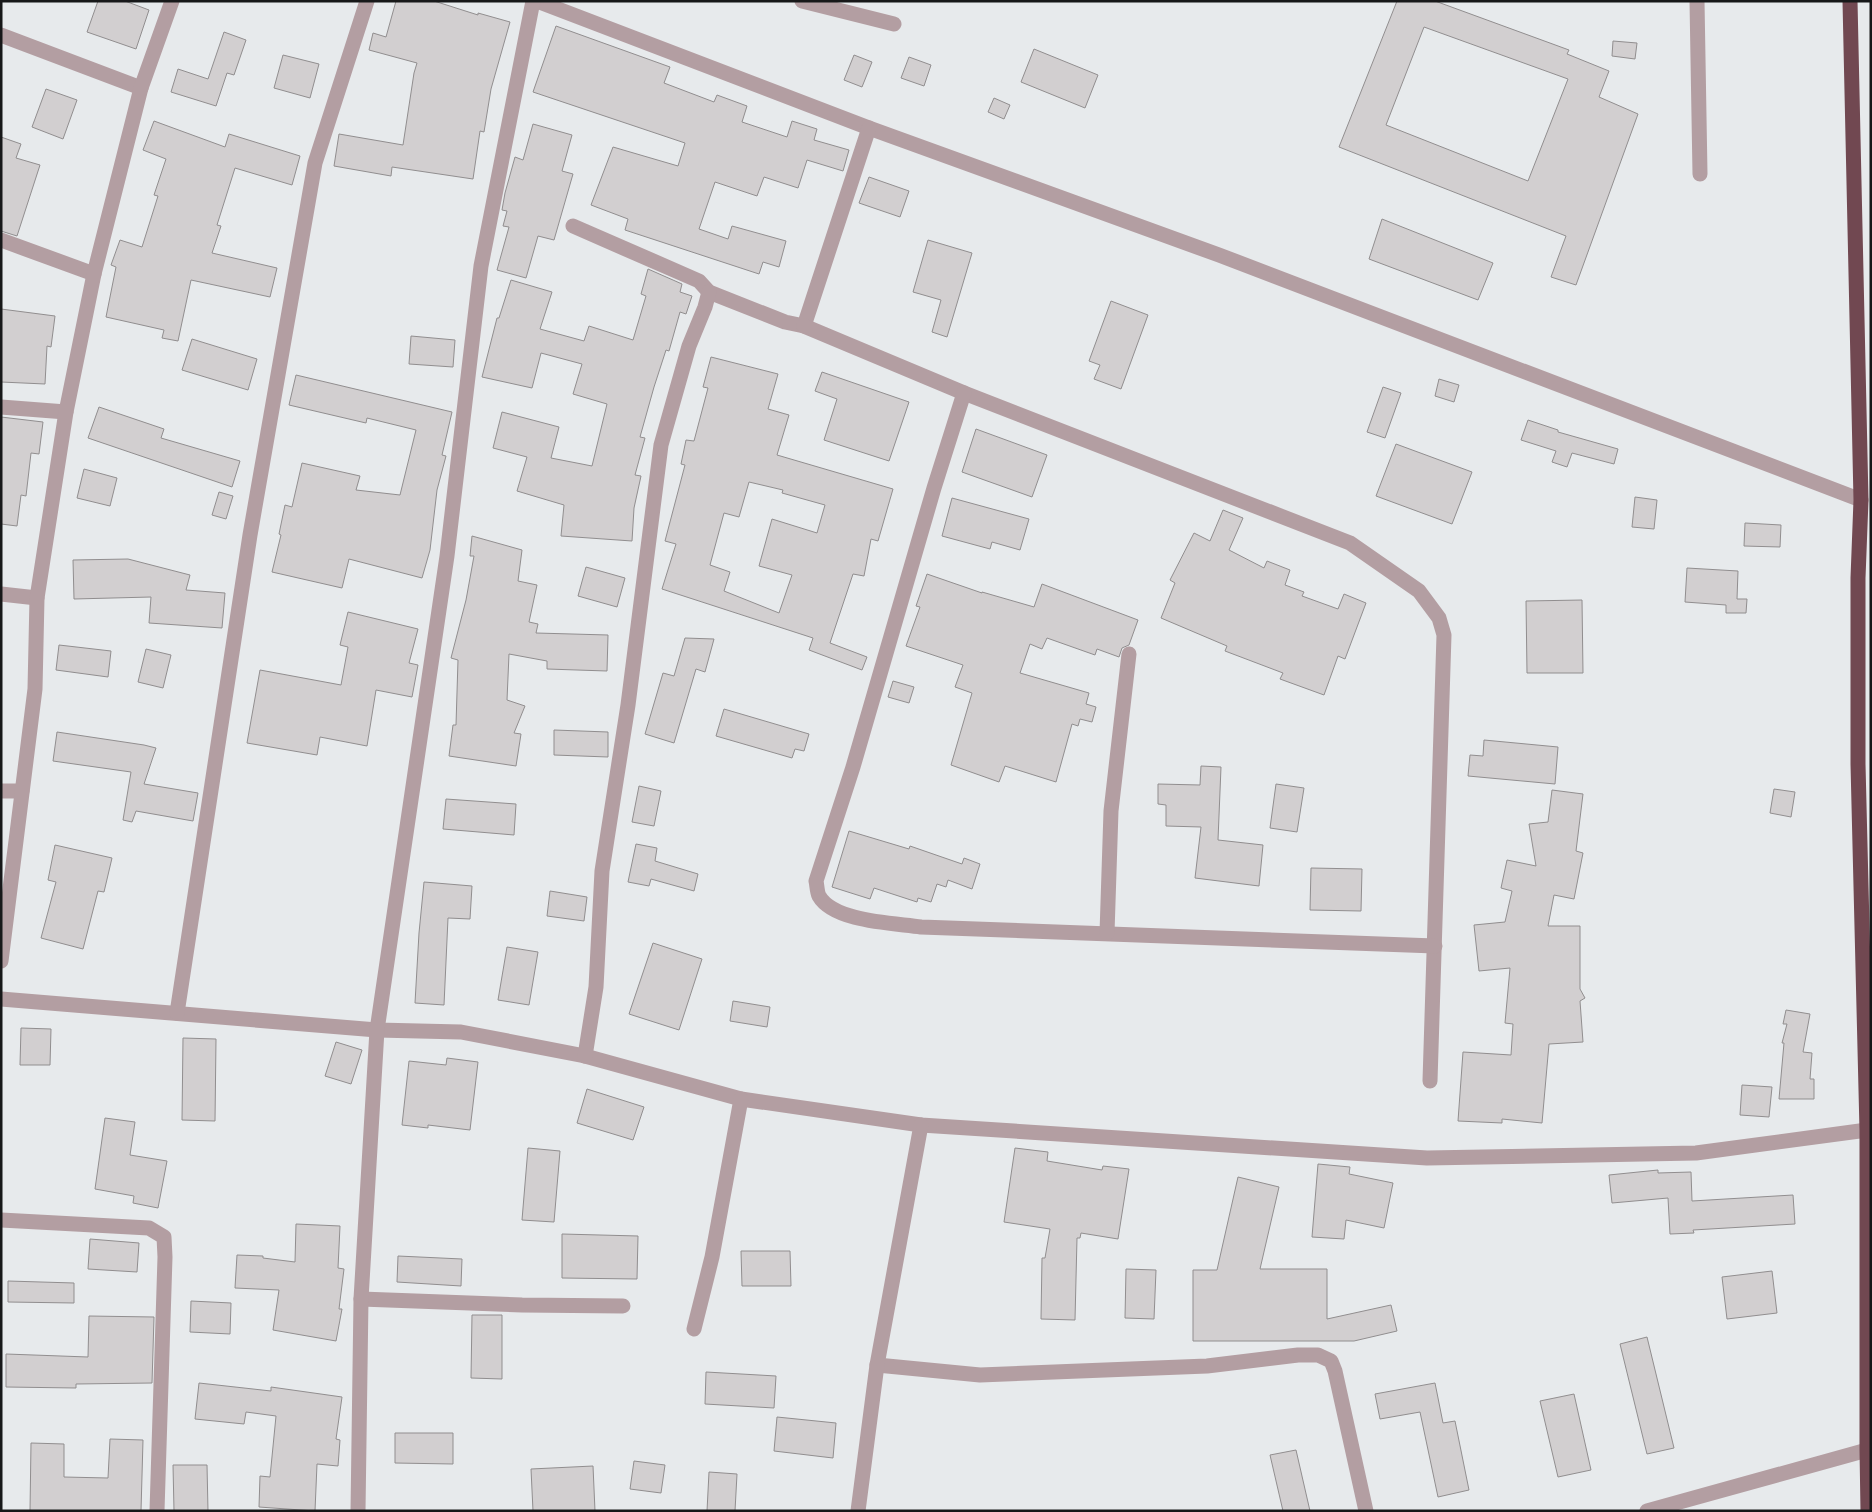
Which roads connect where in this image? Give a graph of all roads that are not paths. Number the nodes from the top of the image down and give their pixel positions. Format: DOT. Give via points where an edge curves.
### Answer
graph roads {
  1 [pos="172,1"];
  2 [pos="367,1"];
  3 [pos="535,1"];
  4 [pos="802,1"];
  5 [pos="1697,1"];
  6 [pos="1850,1"];
  7 [pos="894,24"];
  8 [pos="1,35"];
  9 [pos="141,88"];
  10 [pos="869,128"];
  11 [pos="1700,174"];
  12 [pos="573,226"];
  13 [pos="1,240"];
  14 [pos="94,274"];
  15 [pos="709,292"];
  16 [pos="804,326"];
  17 [pos="964,392"];
  18 [pos="1,407"];
  19 [pos="66,412"];
  20 [pos="1861,500"];
  21 [pos="1,594"];
  22 [pos="38,598"];
  23 [pos="1129,654"];
  24 [pos="1,790"];
  25 [pos="22,791"];
  26 [pos="1866,879"];
  27 [pos="1107,933"];
  28 [pos="1435,946"];
  29 [pos="1,961"];
  30 [pos="1,999"];
  31 [pos="177,1013"];
  32 [pos="377,1030"];
  33 [pos="585,1056"];
  34 [pos="1430,1082"];
  35 [pos="741,1099"];
  36 [pos="921,1125"];
  37 [pos="1867,1130"];
  38 [pos="1,1220"];
  39 [pos="361,1299"];
  40 [pos="623,1306"];
  41 [pos="694,1329"];
  42 [pos="877,1364"];
  43 [pos="1866,1450"];
  44 [pos="157,1511"];
  45 [pos="358,1511"];
  46 [pos="858,1511"];
  47 [pos="1366,1511"];
  48 [pos="1647,1511"];
  49 [pos="1868,1511"];
  1 -- 9 [label="street"];
  2 -- 31 [label="street" via="315,163 250,535"];
  3 -- 10 [label="street"];
  3 -- 32 [label="street" via="481,266 447,556"];
  4 -- 7 [label="street"];
  5 -- 11 [label="street"];
  6 -- 20 [label="highway"];
  8 -- 9 [label="street"];
  9 -- 14 [label="street"];
  10 -- 16 [label="street"];
  10 -- 20 [label="street" via="1218,255"];
  12 -- 15 [label="street" via="699,281"];
  13 -- 14 [label="street"];
  14 -- 19 [label="street"];
  15 -- 16 [label="street"];
  15 -- 33 [label="street" via="688,346 661,445 628,704 602,871 596,987"];
  16 -- 17 [label="street"];
  17 -- 27 [label="street" via="816,881 819,895 827,905 842,913 921,927"];
  17 -- 28 [label="street" via="1350,543 1419,591 1439,618 1444,634"];
  18 -- 19 [label="street"];
  19 -- 22 [label="street"];
  20 -- 26 [label="highway" via="1858,764"];
  21 -- 22 [label="street"];
  22 -- 25 [label="street" via="35,690"];
  23 -- 27 [label="street" via="1111,811"];
  24 -- 25 [label="street"];
  25 -- 29 [label="street"];
  26 -- 37 [label="highway"];
  27 -- 28 [label="street"];
  28 -- 34 [label="street"];
  30 -- 31 [label="street"];
  31 -- 32 [label="street"];
  32 -- 33 [label="street" via="460,1032"];
  32 -- 39 [label="street"];
  33 -- 35 [label="street"];
  35 -- 36 [label="street"];
  35 -- 41 [label="street" via="712,1257"];
  36 -- 37 [label="street" via="1426,1158 1696,1152"];
  36 -- 42 [label="street"];
  37 -- 43 [label="highway"];
  38 -- 44 [label="street" via="149,1228 164,1237"];
  39 -- 40 [label="street"];
  39 -- 45 [label="street"];
  42 -- 46 [label="street"];
  42 -- 47 [label="street" via="980,1375 1207,1366 1318,1355 1331,1361 1335,1371"];
  43 -- 48 [label="street"];
  43 -- 49 [label="highway"];
}
